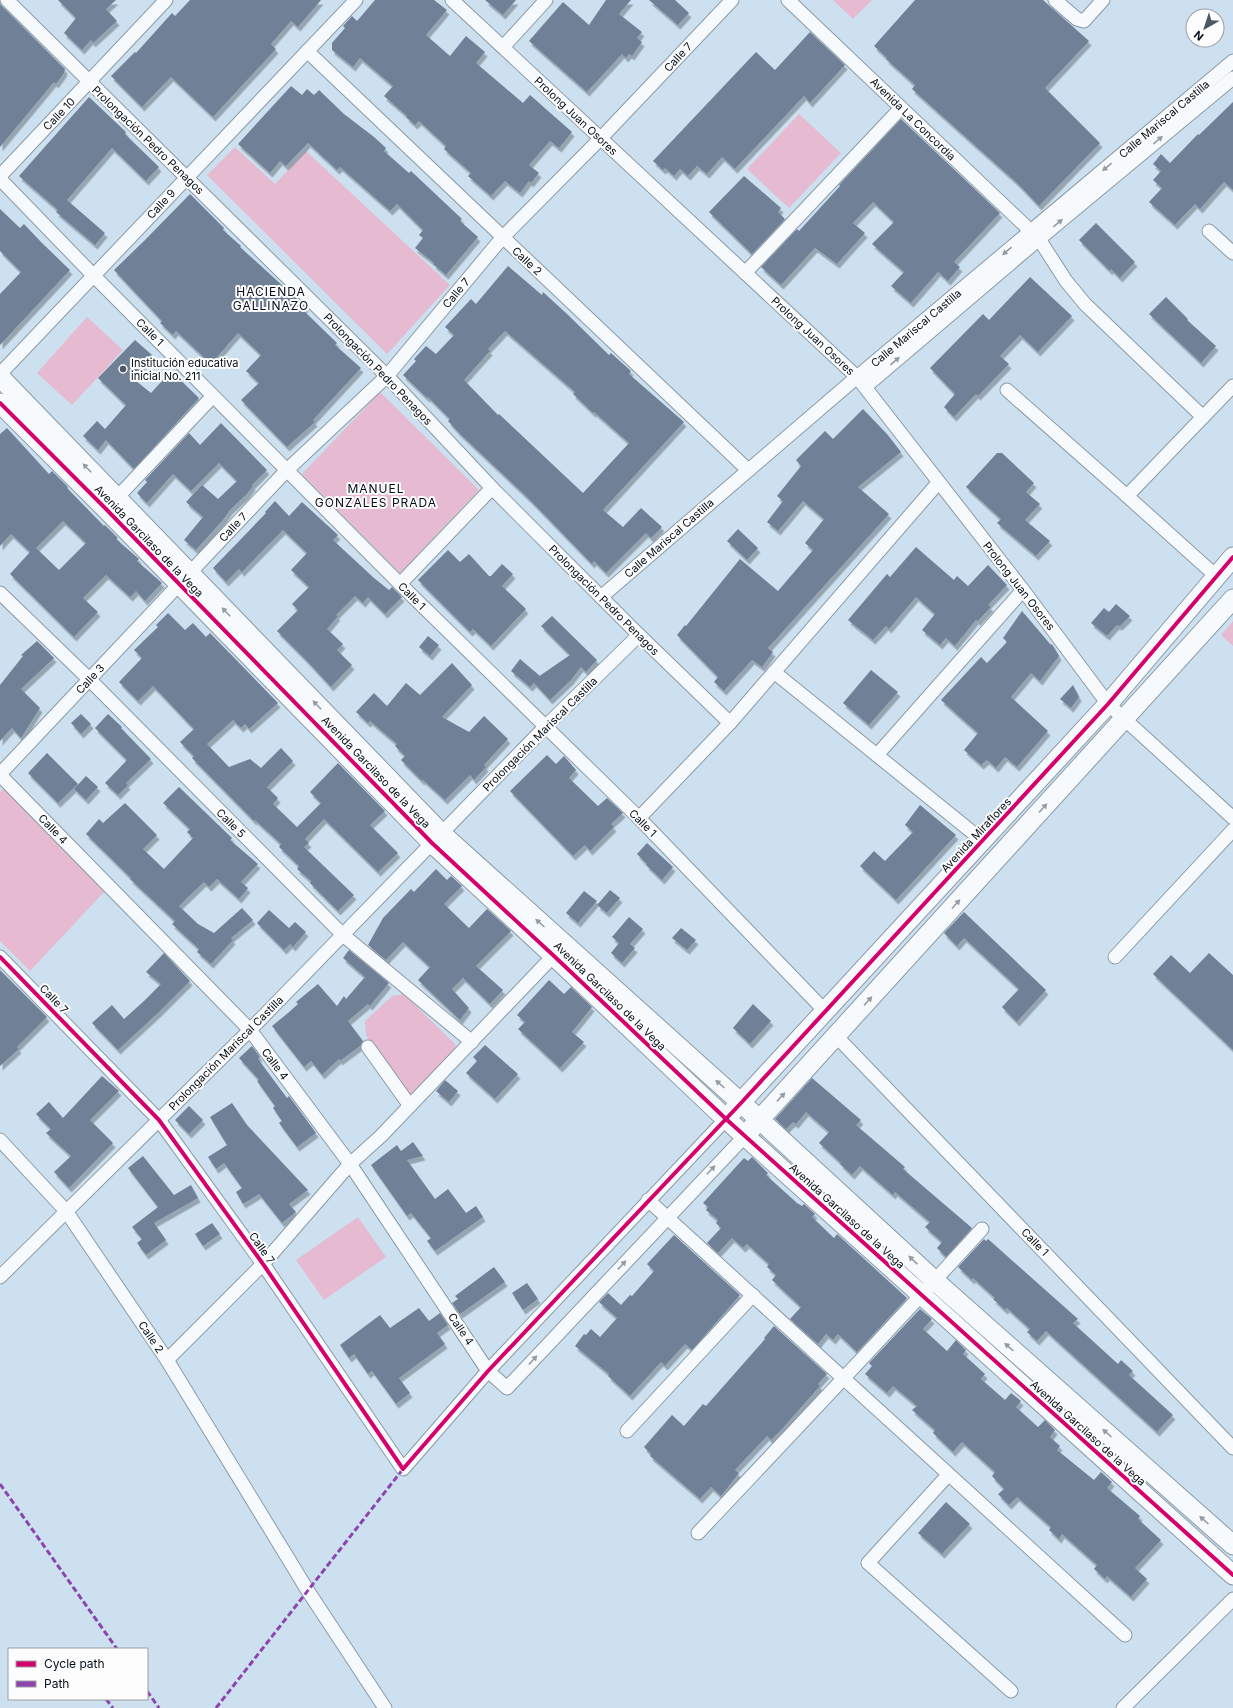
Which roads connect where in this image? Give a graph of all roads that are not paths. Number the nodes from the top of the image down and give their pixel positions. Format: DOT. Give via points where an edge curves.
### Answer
graph roads {
  1 [pos="7,0"];
  2 [pos="166,0"];
  3 [pos="356,0"];
  4 [pos="452,0"];
  5 [pos="546,0"];
  6 [pos="732,0"];
  7 [pos="788,0"];
  8 [pos="1055,0"];
  9 [pos="1103,0"];
  10 [pos="503,47"];
  11 [pos="307,50"];
  12 [pos="1233,61"];
  13 [pos="1233,78"];
  14 [pos="89,83"];
  15 [pos="901,108"];
  16 [pos="601,138"];
  17 [pos="187,177"];
  18 [pos="0,178"];
  19 [pos="1209,230"];
  20 [pos="1035,235"];
  21 [pos="502,238"];
  22 [pos="1233,253"];
  23 [pos="745,273"];
  24 [pos="94,275"];
  25 [pos="0,374"];
  26 [pos="387,376"];
  27 [pos="0,377"];
  28 [pos="861,382"];
  29 [pos="1233,386"];
  30 [pos="1007,390"];
  31 [pos="213,396"];
  32 [pos="0,403"];
  33 [pos="1203,417"];
  34 [pos="287,470"];
  35 [pos="748,470"];
  36 [pos="938,483"];
  37 [pos="492,488"];
  38 [pos="1127,496"];
  39 [pos="111,504"];
  40 [pos="1233,557"];
  41 [pos="1216,576"];
  42 [pos="184,579"];
  43 [pos="400,584"];
  44 [pos="1023,590"];
  45 [pos="0,593"];
  46 [pos="601,597"];
  47 [pos="1233,599"];
  48 [pos="639,635"];
  49 [pos="774,672"];
  50 [pos="89,679"];
  51 [pos="1108,704"];
  52 [pos="1124,719"];
  53 [pos="730,723"];
  54 [pos="545,727"];
  55 [pos="877,755"];
  56 [pos="0,775"];
  57 [pos="639,818"];
  58 [pos="1233,818"];
  59 [pos="1233,830"];
  60 [pos="437,838"];
  61 [pos="983,841"];
  62 [pos="343,935"];
  63 [pos="560,950"];
  64 [pos="0,957"];
  65 [pos="1115,957"];
  66 [pos="826,1012"];
  67 [pos="250,1030"];
  68 [pos="836,1036"];
  69 [pos="472,1042"];
  70 [pos="368,1047"];
  71 [pos="741,1103"];
  72 [pos="410,1106"];
  73 [pos="726,1119"];
  74 [pos="159,1120"];
  75 [pos="760,1120"];
  76 [pos="745,1136"];
  77 [pos="0,1140"];
  78 [pos="350,1164"];
  79 [pos="648,1200"];
  80 [pos="66,1211"];
  81 [pos="666,1217"];
  82 [pos="982,1229"];
  83 [pos="263,1264"];
  84 [pos="0,1277"];
  85 [pos="935,1281"];
  86 [pos="753,1295"];
  87 [pos="922,1296"];
  88 [pos="167,1360"];
  89 [pos="488,1371"];
  90 [pos="843,1378"];
  91 [pos="627,1431"];
  92 [pos="1233,1448"];
  93 [pos="948,1475"];
  94 [pos="698,1533"];
  95 [pos="1233,1546"];
  96 [pos="1233,1575"];
  97 [pos="1233,1599"];
  98 [pos="1125,1635"];
  99 [pos="1012,1691"];
  100 [pos="385,1708"];
  101 [pos="1123,1708"];
  1 -- 14 [label="street, Prolongación Pedro Penagos"];
  2 -- 14 [label="street, Calle 10"];
  3 -- 11 [label="street, Calle 9"];
  4 -- 10 [label="street, Prolong Juan Osores"];
  5 -- 10 [label="street"];
  6 -- 16 [label="street, Calle 7"];
  7 -- 15 [label="street, Avenida La Concordia"];
  8 -- 9 [label="street" via="1077,20 1084,21"];
  10 -- 16 [label="street, Prolong Juan Osores"];
  11 -- 17 [label="street, Calle 9"];
  11 -- 21 [label="street, Calle 2"];
  12 -- 20 [label="street, Calle Mariscal Castilla, one-way"];
  20 -- 13 [label="street, Calle Mariscal Castilla, one-way"];
  14 -- 17 [label="street, Prolongación Pedro Penagos"];
  14 -- 18 [label="street, Calle 10"];
  15 -- 20 [label="street, Avenida La Concordia"];
  15 -- 23 [label="street"];
  16 -- 21 [label="street, Calle 7"];
  16 -- 23 [label="street, Prolong Juan Osores"];
  17 -- 24 [label="street, Calle 9"];
  17 -- 26 [label="street, Prolongación Pedro Penagos"];
  18 -- 24 [label="street, Calle 1"];
  19 -- 22 [label="street"];
  20 -- 28 [label="street, Calle Mariscal Castilla"];
  20 -- 33 [label="street, Avenida La Concordia" via="1085,304"];
  21 -- 26 [label="street, Calle 7"];
  21 -- 35 [label="street, Calle 2"];
  23 -- 28 [label="street, Prolong Juan Osores"];
  24 -- 25 [label="street, Calle 9"];
  24 -- 31 [label="street, Calle 1"];
  26 -- 34 [label="street, Calle 7"];
  26 -- 37 [label="street, Prolongación Pedro Penagos"];
  39 -- 27 [label="street, Avenida Garcilaso de la Vega, one-way"];
  28 -- 35 [label="street, Calle Mariscal Castilla"];
  28 -- 36 [label="street, Prolong Juan Osores"];
  29 -- 33 [label="street"];
  30 -- 38 [label="street"];
  31 -- 34 [label="street, Calle 1"];
  31 -- 39 [label="street"];
  32 -- 39 [label="street, Avenida Garcilaso de la Vega"];
  33 -- 38 [label="street"];
  34 -- 42 [label="street, Calle 7"];
  34 -- 43 [label="street, Calle 1"];
  35 -- 46 [label="street, Calle Mariscal Castilla"];
  36 -- 44 [label="street, Prolong Juan Osores"];
  36 -- 49 [label="street"];
  37 -- 43 [label="street"];
  37 -- 46 [label="street, Prolongación Pedro Penagos"];
  38 -- 41 [label="street"];
  39 -- 42 [label="street, Avenida Garcilaso de la Vega"];
  40 -- 41 [label="street, Avenida Miraflores"];
  41 -- 51 [label="street, Avenida Miraflores"];
  42 -- 50 [label="street, Calle 3"];
  42 -- 60 [label="street, Avenida Garcilaso de la Vega"];
  43 -- 54 [label="street, Calle 1"];
  44 -- 51 [label="street, Prolong Juan Osores"];
  44 -- 55 [label="street"];
  45 -- 50 [label="street, Calle 5"];
  46 -- 48 [label="street, Prolongación Pedro Penagos"];
  47 -- 52 [label="street"];
  48 -- 53 [label="street, Prolongación Pedro Penagos"];
  48 -- 54 [label="street, Prolongación Mariscal Castilla"];
  49 -- 53 [label="street"];
  49 -- 55 [label="street"];
  50 -- 56 [label="street, Calle 3"];
  50 -- 62 [label="street, Calle 5"];
  51 -- 52 [label="street, Prolong Juan Osores"];
  51 -- 61 [label="street, Avenida Miraflores"];
  52 -- 58 [label="street, Prolong Juan Osores"];
  68 -- 52 [label="street, one-way"];
  53 -- 57 [label="street"];
  54 -- 57 [label="street, Calle 1"];
  54 -- 60 [label="street, Prolongación Mariscal Castilla"];
  55 -- 61 [label="street"];
  56 -- 67 [label="street, Calle 4"];
  57 -- 66 [label="street, Calle 1"];
  59 -- 65 [label="street"];
  60 -- 62 [label="street, Prolongación Mariscal Castilla"];
  60 -- 63 [label="street, Avenida Garcilaso de la Vega"];
  61 -- 66 [label="street, Avenida Miraflores"];
  62 -- 67 [label="street, Prolongación Mariscal Castilla"];
  62 -- 69 [label="street, Calle 5"];
  63 -- 69 [label="street, Calle 2"];
  71 -- 63 [label="street, Avenida Garcilaso de la Vega, one-way"];
  63 -- 73 [label="street, Avenida Garcilaso de la Vega"];
  64 -- 74 [label="street, Calle 7"];
  66 -- 71 [label="street, Avenida Miraflores"];
  67 -- 74 [label="street, Prolongación Mariscal Castilla"];
  67 -- 78 [label="street, Calle 4"];
  75 -- 68 [label="street, one-way"];
  68 -- 92 [label="street, Calle 1"];
  69 -- 72 [label="street, Calle 2"];
  70 -- 72 [label="street"];
  71 -- 73 [label="street, Avenida Miraflores"];
  71 -- 75 [label="street, Avenida Garcilaso de la Vega"];
  72 -- 78 [label="street, Calle 2"];
  73 -- 76 [label="street, Avenida Garcilaso de la Vega"];
  73 -- 79 [label="street"];
  74 -- 80 [label="street, Prolongación Mariscal Castilla"];
  74 -- 83 [label="street, Calle 7"];
  75 -- 76 [label="street"];
  85 -- 75 [label="street, Avenida Garcilaso de la Vega, one-way"];
  81 -- 76 [label="street, one-way"];
  76 -- 87 [label="street, Avenida Garcilaso de la Vega"];
  77 -- 80 [label="street, Calle 2"];
  78 -- 83 [label="street, Calle 2"];
  78 -- 89 [label="street, Calle 4"];
  79 -- 81 [label="street"];
  79 -- 89 [label="street"];
  80 -- 84 [label="street, Prolongación Mariscal Castilla"];
  80 -- 88 [label="street, Calle 2"];
  81 -- 86 [label="street"];
  89 -- 81 [label="street, Calle 4, one-way" via="507,1388"];
  82 -- 85 [label="street"];
  83 -- 88 [label="street, Calle 2"];
  83 -- 89 [label="street, Calle 7" via="402,1469"];
  85 -- 87 [label="street"];
  95 -- 85 [label="street, Avenida Garcilaso de la Vega, one-way"];
  86 -- 90 [label="street"];
  86 -- 91 [label="street"];
  87 -- 90 [label="street"];
  87 -- 96 [label="street, Avenida Garcilaso de la Vega"];
  88 -- 100 [label="street" via="308,1591"];
  90 -- 93 [label="street"];
  90 -- 94 [label="street"];
  93 -- 98 [label="street"];
  93 -- 99 [label="street" via="868,1563"];
  97 -- 101 [label="street"];
}
